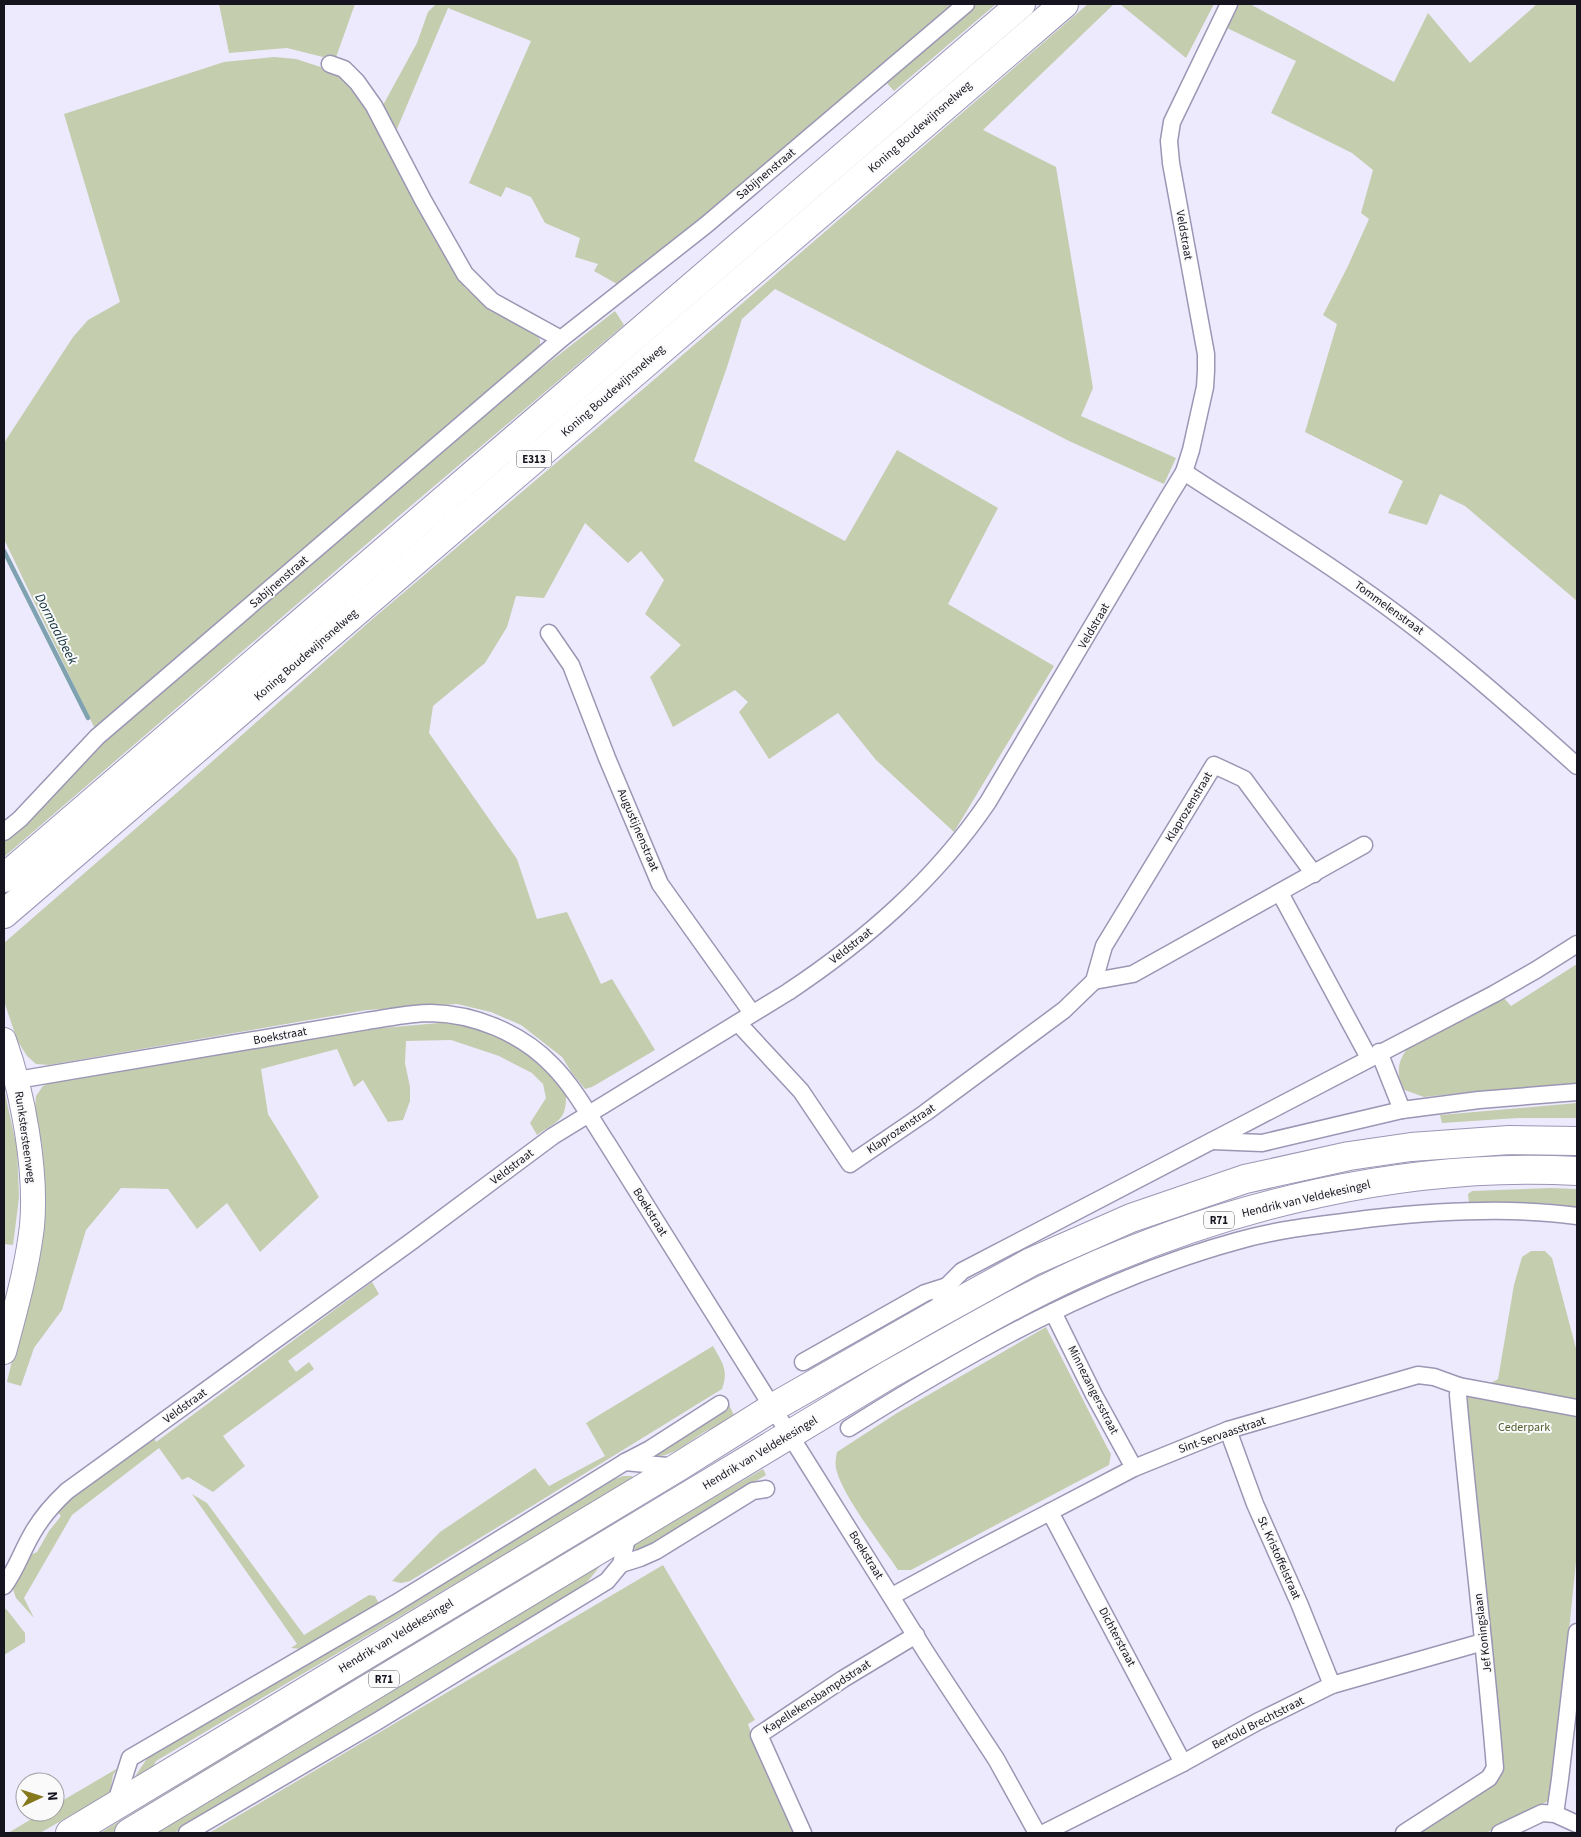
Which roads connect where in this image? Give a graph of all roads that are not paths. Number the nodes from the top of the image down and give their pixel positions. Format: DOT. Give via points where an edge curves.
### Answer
graph roads {
  1 [pos="966,4"];
  2 [pos="1021,4"];
  3 [pos="1064,4"];
  4 [pos="1229,4"];
  5 [pos="330,64"];
  6 [pos="561,339"];
  7 [pos="1184,472"];
  8 [pos="549,633"];
  9 [pos="1577,766"];
  10 [pos="4,832"];
  11 [pos="1364,845"];
  12 [pos="1314,874"];
  13 [pos="4,878"];
  14 [pos="1280,892"];
  15 [pos="4,914"];
  16 [pos="1577,944"];
  17 [pos="1094,981"];
  18 [pos="752,1013"];
  19 [pos="738,1023"];
  20 [pos="4,1040"];
  21 [pos="1374,1055"];
  22 [pos="17,1080"];
  23 [pos="1577,1092"];
  24 [pos="1402,1110"];
  25 [pos="588,1114"];
  26 [pos="1210,1141"];
  27 [pos="1577,1141"];
  28 [pos="1577,1171"];
  29 [pos="1577,1216"];
  30 [pos="947,1286"];
  31 [pos="1053,1312"];
  32 [pos="934,1315"];
  33 [pos="4,1352"];
  34 [pos="803,1362"];
  35 [pos="890,1374"];
  36 [pos="924,1380"];
  37 [pos="1459,1386"];
  38 [pos="720,1404"];
  39 [pos="772,1408"];
  40 [pos="1577,1408"];
  41 [pos="849,1428"];
  42 [pos="1228,1430"];
  43 [pos="790,1435"];
  44 [pos="624,1462"];
  45 [pos="678,1468"];
  46 [pos="1134,1468"];
  47 [pos="766,1489"];
  48 [pos="1050,1512"];
  49 [pos="629,1530"];
  50 [pos="621,1564"];
  51 [pos="4,1586"];
  52 [pos="892,1596"];
  53 [pos="1577,1632"];
  54 [pos="916,1635"];
  55 [pos="1483,1642"];
  56 [pos="1332,1685"];
  57 [pos="1183,1762"];
  58 [pos="115,1805"];
  59 [pos="1555,1814"];
  60 [pos="1577,1824"];
  61 [pos="70,1833"];
  62 [pos="129,1833"];
  63 [pos="187,1833"];
  64 [pos="803,1833"];
  65 [pos="1037,1833"];
  66 [pos="1044,1833"];
  67 [pos="1404,1833"];
  68 [pos="1500,1833"];
  1 -- 6 [label="street, Sabijnenstraat" via="706,225"];
  2 -- 13 [label="highway, E313"];
  3 -- 15 [label="highway, Koning Boudewijnsnelweg / E313"];
  4 -- 7 [label="street, Veldstraat" via="1172,122 1169,141 1206,354 1203,396"];
  5 -- 6 [label="street" via="344,69 374,106 465,274 492,301"];
  6 -- 10 [label="street, Sabijnenstraat" via="97,737"];
  7 -- 9 [label="street, Tommelenstraat" via="1358,585 1425,635"];
  7 -- 18 [label="street, Veldstraat" via="1065,675 968,830 917,888 870,932 822,969"];
  8 -- 18 [label="street, Augustijnenstraat" via="571,665 660,884"];
  11 -- 12 [label="street"];
  12 -- 14 [label="street"];
  12 -- 17 [label="street, Klaprozenstraat" via="1244,779 1214,765 1104,946"];
  14 -- 17 [label="street" via="1132,974"];
  14 -- 21 [label="street"];
  16 -- 21 [label="street" via="1494,994"];
  17 -- 19 [label="street, Klaprozenstraat" via="1064,1010 850,1164 801,1091"];
  18 -- 19 [label="street, Veldstraat"];
  19 -- 25 [label="street, Veldstraat"];
  20 -- 22 [label="street, Runkstersteenweg"];
  21 -- 24 [label="street"];
  21 -- 26 [label="street"];
  22 -- 25 [label="street, Boekstraat" via="412,1014 450,1014 504,1031 538,1052 553,1066"];
  22 -- 33 [label="street, Runkstersteenweg" via="33,1180 32,1226 25,1272"];
  23 -- 24 [label="street"];
  24 -- 26 [label="street" via="1262,1143"];
  25 -- 39 [label="street, Boekstraat"];
  25 -- 51 [label="street, Veldstraat" via="553,1136 67,1492 44,1516"];
  26 -- 30 [label="street" via="962,1271"];
  27 -- 32 [label="highway, Hendrik van Veldekesingel / R71" via="1509,1140 1411,1147 1349,1156 1245,1179 1132,1218 1040,1258"];
  28 -- 35 [label="highway, Hendrik van Veldekesingel / R71" via="1505,1170 1444,1174 1357,1186 1251,1209 1139,1247 1073,1276"];
  29 -- 31 [label="street, Hendrik van Veldekesingel" via="1547,1212 1426,1212 1292,1228 1186,1257 1118,1282"];
  30 -- 32 [label="street"];
  30 -- 34 [label="street" via="925,1294"];
  31 -- 36 [label="street, Hendrik van Veldekesingel"];
  31 -- 46 [label="street, Minnezangersstraat"];
  32 -- 39 [label="highway, Hendrik van Veldekesingel / R71"];
  35 -- 36 [label="street"];
  35 -- 43 [label="highway, Hendrik van Veldekesingel / R71"];
  36 -- 41 [label="street, Hendrik van Veldekesingel"];
  37 -- 40 [label="street, Sint-Servaasstraat"];
  37 -- 42 [label="street, Sint-Servaasstraat" via="1418,1375"];
  37 -- 55 [label="street, Jef Koningslaan"];
  38 -- 44 [label="street"];
  39 -- 43 [label="street, Boekstraat"];
  39 -- 45 [label="highway, Hendrik van Veldekesingel / R71"];
  42 -- 46 [label="street, Sint-Servaasstraat"];
  42 -- 56 [label="street, St. Kristoffelstraat" via="1255,1504"];
  43 -- 49 [label="highway, Hendrik van Veldekesingel / R71"];
  43 -- 52 [label="street, Boekstraat"];
  44 -- 45 [label="street"];
  44 -- 58 [label="street" via="396,1603 130,1758"];
  45 -- 58 [label="highway, Hendrik van Veldekesingel / R71"];
  46 -- 48 [label="street, Sint-Servaasstraat"];
  47 -- 50 [label="street" via="752,1491 656,1551"];
  48 -- 52 [label="street, Sint-Servaasstraat"];
  48 -- 57 [label="street, Dichterstraat"];
  49 -- 50 [label="street"];
  49 -- 62 [label="highway, Hendrik van Veldekesingel / R71"];
  50 -- 63 [label="street" via="608,1581"];
  52 -- 54 [label="street, Boekstraat"];
  53 -- 59 [label="street"];
  54 -- 64 [label="street, Kapellekensbampdstraat" via="759,1735"];
  54 -- 65 [label="street, Boekstraat" via="996,1758"];
  55 -- 56 [label="street, Bertold Brechtstraat"];
  55 -- 67 [label="street, Jef Koningslaan" via="1495,1768 1489,1778"];
  56 -- 57 [label="street, Bertold Brechtstraat"];
  57 -- 66 [label="street, Bertold Brechtstraat"];
  58 -- 61 [label="highway, Hendrik van Veldekesingel / R71"];
  59 -- 60 [label="street"];
  59 -- 68 [label="street" via="1542,1813"];
}
